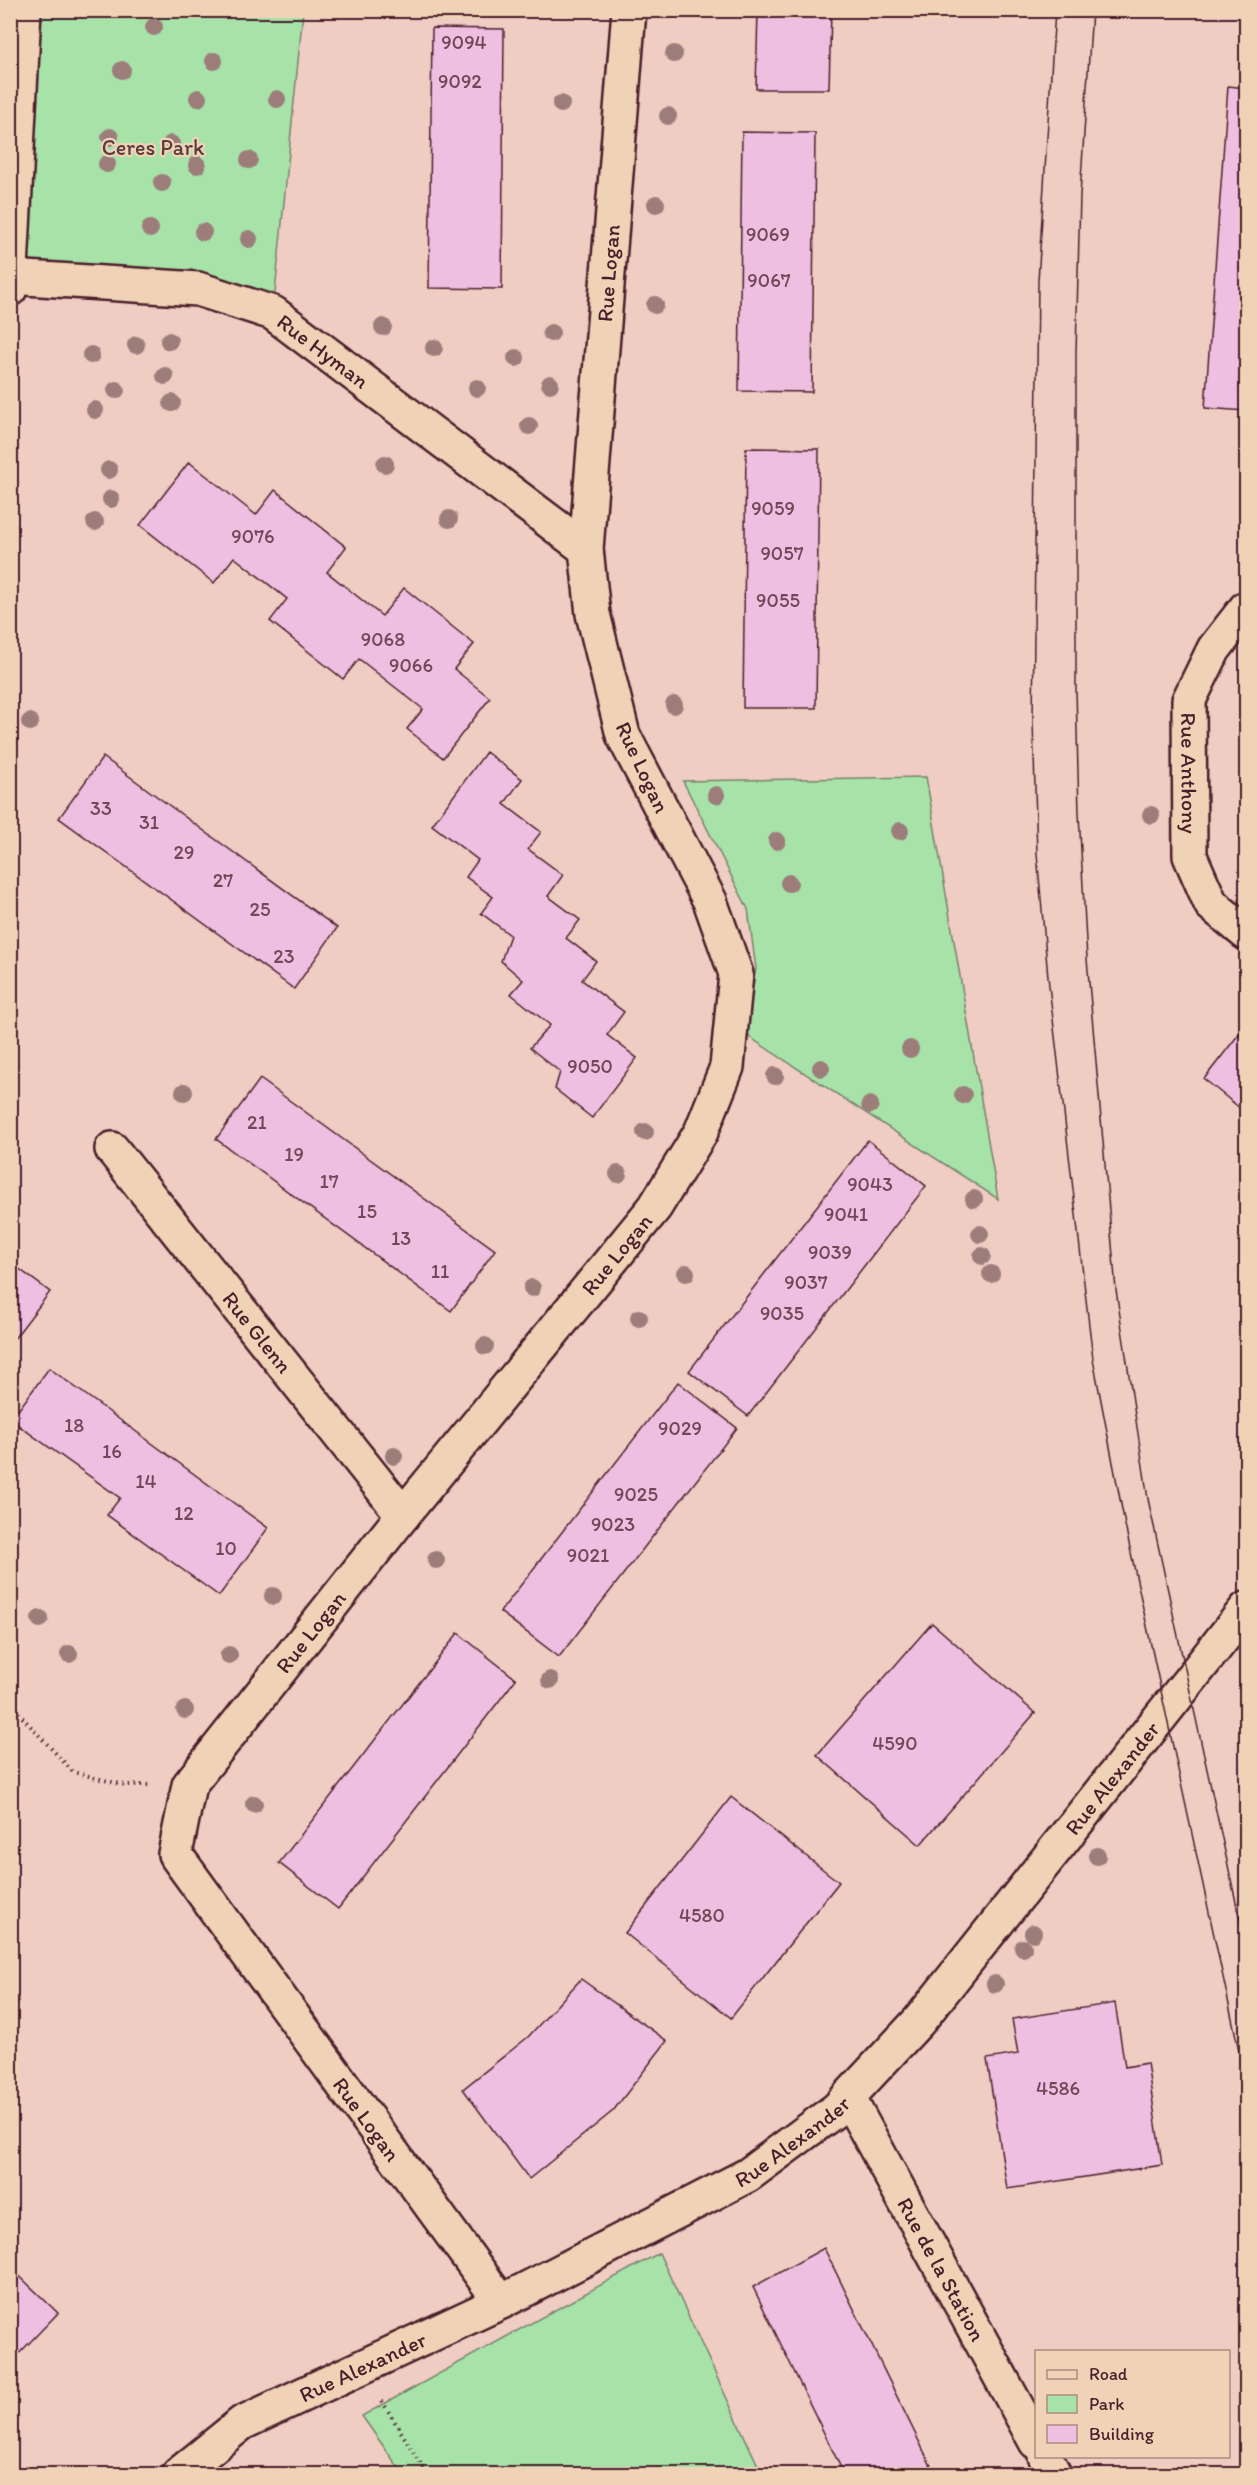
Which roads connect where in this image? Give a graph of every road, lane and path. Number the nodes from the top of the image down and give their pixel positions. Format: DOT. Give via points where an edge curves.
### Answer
graph roads {
  1 [pos="24,10"];
  2 [pos="629,10"];
  3 [pos="11,281"];
  4 [pos="586,549"];
  5 [pos="1246,608"];
  6 [pos="1246,933"];
  7 [pos="112,1149"];
  8 [pos="404,1515"];
  9 [pos="1246,1609"];
  10 [pos="10,1704"];
  11 [pos="189,1785"];
  12 [pos="848,2097"];
  13 [pos="501,2302"];
  14 [pos="361,2366"];
  15 [pos="1035,2440"];
  16 [pos="1046,2458"];
  17 [pos="178,2475"];
  18 [pos="427,2475"];
  19 [pos="1054,2475"];
  1 -- 3 [label="street"];
  2 -- 4 [label="street, Rue Logan"];
  3 -- 4 [label="street, Rue Hyman" via="198,289 273,313"];
  4 -- 8 [label="street, Rue Logan" via="593,614 623,735 710,901 736,974 727,1067 701,1132 656,1207"];
  5 -- 6 [label="street, Rue Anthony" via="1214,649 1189,700 1190,855 1211,904"];
  7 -- 8 [label="street, Rue Glenn"];
  8 -- 11 [label="street, Rue Logan"];
  9 -- 12 [label="street, Rue Alexander" via="919,2021"];
  10 -- 11 [label="path" via="73,1772 124,1785"];
  11 -- 13 [label="street, Rue Logan" via="174,1854"];
  12 -- 13 [label="street, Rue Alexander" via="748,2175"];
  12 -- 15 [label="street, Rue de la Station"];
  13 -- 14 [label="street, Rue Alexander"];
  14 -- 17 [label="street, Rue Alexander" via="242,2423"];
  14 -- 18 [label="path"];
  16 -- 19 [label="street"];
}
